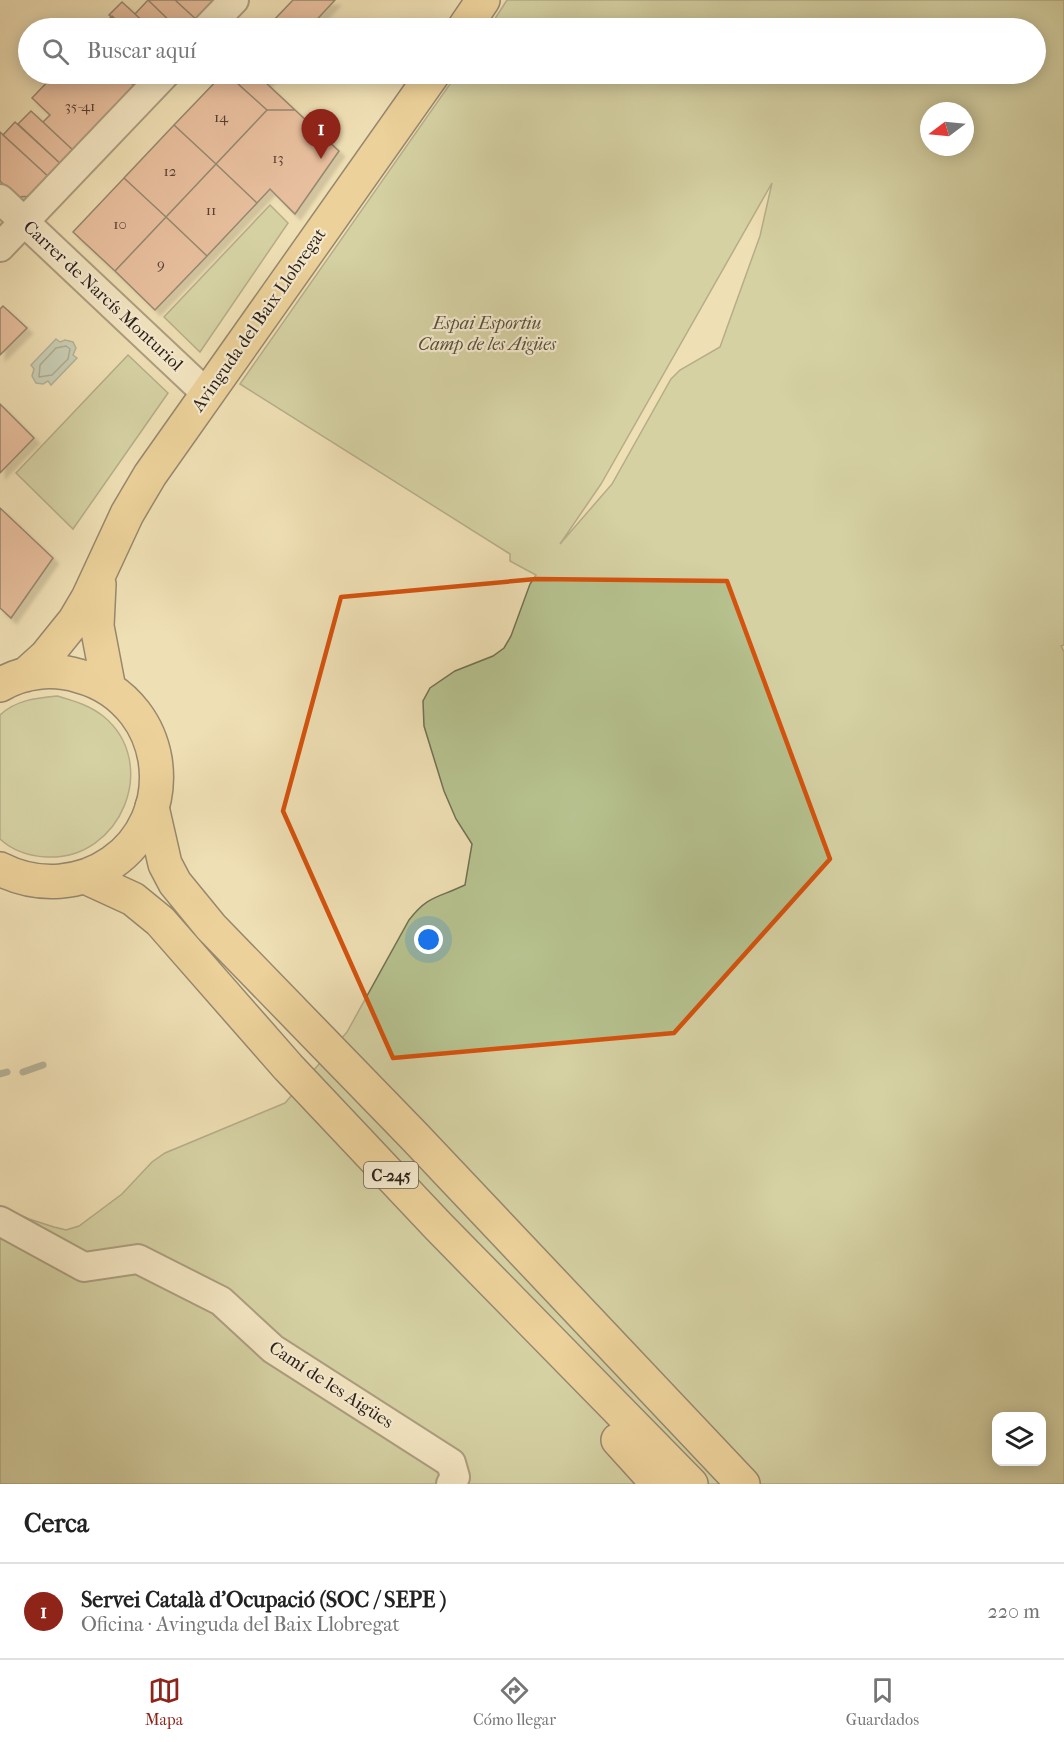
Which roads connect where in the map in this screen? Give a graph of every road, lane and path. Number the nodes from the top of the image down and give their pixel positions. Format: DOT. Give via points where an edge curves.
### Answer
graph roads {
  1 [pos="234,0"];
  2 [pos="483,0"];
  3 [pos="217,18"];
  4 [pos="471,18"];
  5 [pos="155,84"];
  6 [pos="426,84"];
  7 [pos="0,199"];
  8 [pos="24,221"];
  9 [pos="0,247"];
  10 [pos="207,394"];
  11 [pos="99,574"];
  12 [pos="7,681"];
  13 [pos="109,689"];
  14 [pos="152,807"];
  15 [pos="0,869"];
  16 [pos="85,877"];
  17 [pos="0,1221"];
  18 [pos="450,1238"];
  19 [pos="451,1484"];
  20 [pos="658,1484"];
  21 [pos="691,1484"];
  22 [pos="743,1484"];
  1 -- 3 [label="street"];
  2 -- 4 [label="main road"];
  5 -- 8 [label="street"];
  6 -- 10 [label="main road, Avinguda del Baix Llobregat"];
  7 -- 8 [label="street, Carrer de Narcís Monturiol"];
  8 -- 9 [label="street"];
  8 -- 10 [label="street, Carrer de Narcís Monturiol"];
  10 -- 11 [label="main road, Avinguda del Baix Llobregat" via="137,494"];
  11 -- 12 [label="main road, Avinguda del Baix Llobregat" via="75,620 46,656"];
  11 -- 13 [label="main road, Avinguda del Baix Llobregat" via="97,626"];
  12 -- 13 [label="main road" via="37,672 62,672"];
  13 -- 14 [label="main road" via="130,706 150,741 157,781"];
  14 -- 16 [label="main road" via="144,828 123,854"];
  14 -- 22 [label="main road, C-245" via="165,864 175,884 203,918"];
  15 -- 16 [label="main road" via="24,879 48,882"];
  16 -- 18 [label="main road, C-245" via="133,899 160,921 288,1067"];
  17 -- 19 [label="street, Camí de les Aigües" via="84,1267 138,1259 221,1301 273,1349 451,1463 455,1477"];
  18 -- 20 [label="main road" via="568,1385"];
  18 -- 21 [label="main road, C-245"];
}
